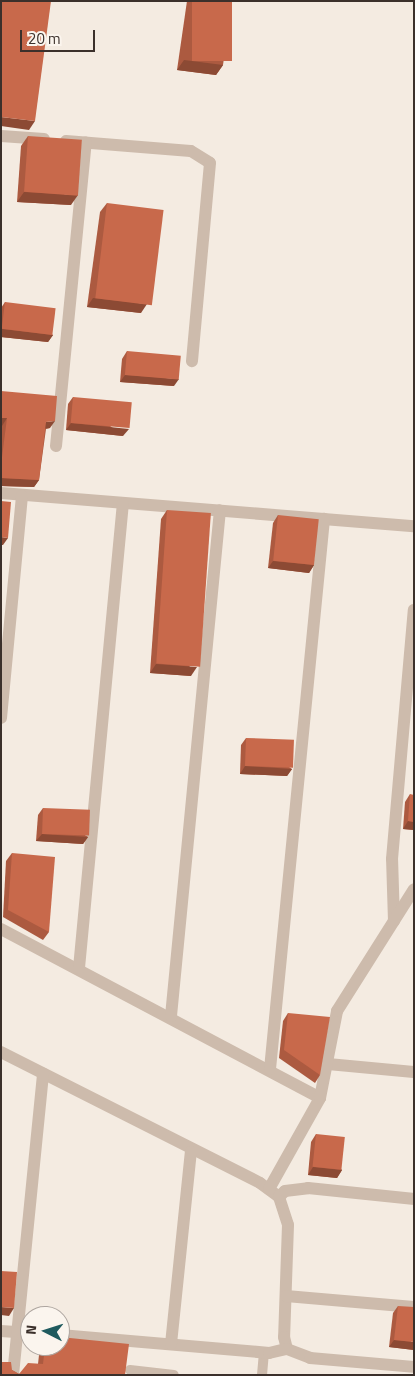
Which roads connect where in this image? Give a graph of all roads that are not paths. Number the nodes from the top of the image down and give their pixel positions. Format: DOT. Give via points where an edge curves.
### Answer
graph roads {
  1 [pos="1,136"];
  2 [pos="86,142"];
  3 [pos="192,361"];
  4 [pos="56,446"];
  5 [pos="1,494"];
  6 [pos="22,496"];
  7 [pos="123,504"];
  8 [pos="220,510"];
  9 [pos="324,519"];
  10 [pos="414,526"];
  11 [pos="414,610"];
  12 [pos="1,718"];
  13 [pos="414,890"];
  14 [pos="394,921"];
  15 [pos="1,929"];
  16 [pos="79,968"];
  17 [pos="171,1016"];
  18 [pos="1,1052"];
  19 [pos="328,1064"];
  20 [pos="270,1069"];
  21 [pos="414,1072"];
  22 [pos="42,1073"];
  23 [pos="320,1098"];
  24 [pos="191,1152"];
  25 [pos="269,1189"];
  26 [pos="279,1197"];
  27 [pos="414,1199"];
  28 [pos="286,1296"];
  29 [pos="26,1306"];
  30 [pos="414,1307"];
  31 [pos="1,1331"];
  32 [pos="20,1332"];
  33 [pos="70,1336"];
  34 [pos="171,1344"];
  35 [pos="20,1348"];
  36 [pos="287,1349"];
  37 [pos="264,1352"];
  38 [pos="414,1368"];
  39 [pos="130,1370"];
  40 [pos="13,1375"];
  41 [pos="174,1375"];
  42 [pos="262,1375"];
  1 -- 2 [label="street"];
  2 -- 3 [label="street" via="190,151 210,163"];
  2 -- 4 [label="street"];
  5 -- 6 [label="street"];
  6 -- 7 [label="street"];
  6 -- 12 [label="street"];
  7 -- 8 [label="street"];
  7 -- 16 [label="street"];
  8 -- 9 [label="street"];
  8 -- 17 [label="street"];
  9 -- 10 [label="street"];
  9 -- 20 [label="street"];
  11 -- 14 [label="street" via="392,860"];
  13 -- 14 [label="street"];
  14 -- 19 [label="street" via="337,1011"];
  15 -- 16 [label="street"];
  16 -- 17 [label="street"];
  17 -- 20 [label="street"];
  18 -- 22 [label="street"];
  19 -- 21 [label="street"];
  19 -- 23 [label="street"];
  20 -- 23 [label="street"];
  22 -- 24 [label="street"];
  22 -- 29 [label="street"];
  23 -- 25 [label="street"];
  24 -- 25 [label="street"];
  24 -- 34 [label="street"];
  25 -- 26 [label="street"];
  26 -- 27 [label="street" via="285,1191 308,1188"];
  26 -- 28 [label="street" via="288,1225"];
  28 -- 30 [label="street"];
  28 -- 36 [label="street"];
  31 -- 32 [label="street"];
  33 -- 34 [label="street"];
  34 -- 37 [label="street"];
  35 -- 40 [label="street"];
  36 -- 37 [label="street"];
  36 -- 38 [label="street" via="310,1358"];
  37 -- 42 [label="lane"];
  39 -- 41 [label="lane"];
}
